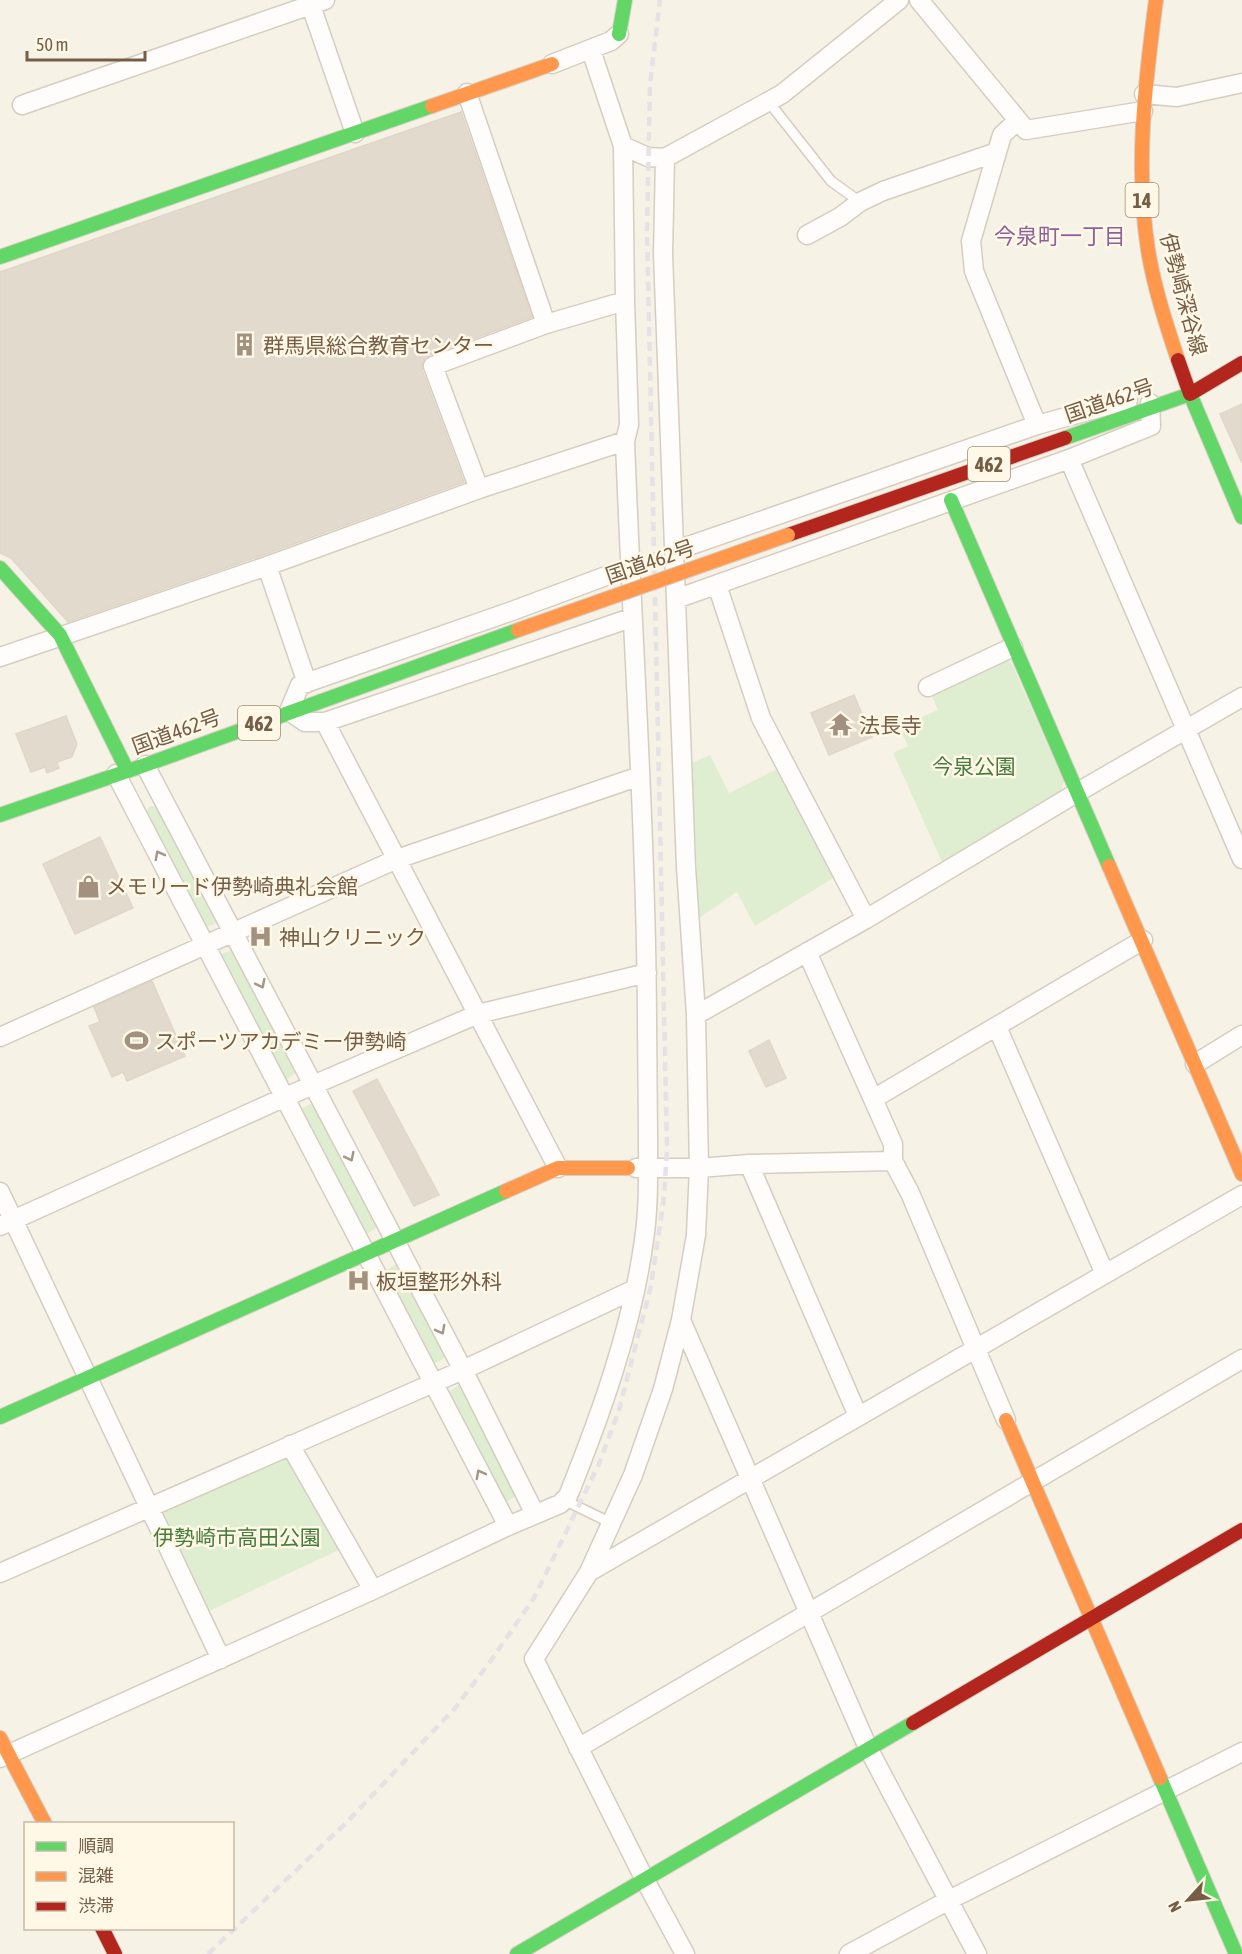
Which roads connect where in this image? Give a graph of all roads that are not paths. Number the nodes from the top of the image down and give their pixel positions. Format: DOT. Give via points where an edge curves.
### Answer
graph roads {
  1 [pos="625,0"];
  2 [pos="899,0"];
  3 [pos="919,0"];
  4 [pos="1156,0"];
  5 [pos="315,2"];
  6 [pos="619,34"];
  7 [pos="591,50"];
  8 [pos="552,64"];
  9 [pos="1242,83"];
  10 [pos="467,93"];
  11 [pos="768,101"];
  12 [pos="1143,103"];
  13 [pos="22,105"];
  14 [pos="1017,121"];
  15 [pos="355,133"];
  16 [pos="623,146"];
  17 [pos="997,152"];
  18 [pos="665,159"];
  19 [pos="860,202"];
  20 [pos="807,235"];
  21 [pos="0,257"];
  22 [pos="625,302"];
  23 [pos="546,324"];
  24 [pos="1242,363"];
  25 [pos="1190,394"];
  26 [pos="1151,407"];
  27 [pos="1037,425"];
  28 [pos="625,441"];
  29 [pos="1069,459"];
  30 [pos="479,489"];
  31 [pos="951,500"];
  32 [pos="1242,517"];
  33 [pos="674,551"];
  34 [pos="267,566"];
  35 [pos="630,567"];
  36 [pos="0,568"];
  37 [pos="717,585"];
  38 [pos="676,599"];
  39 [pos="631,618"];
  40 [pos="60,635"];
  41 [pos="1013,647"];
  42 [pos="0,657"];
  43 [pos="307,683"];
  44 [pos="928,687"];
  45 [pos="1242,696"];
  46 [pos="289,711"];
  47 [pos="325,722"];
  48 [pos="1186,729"];
  49 [pos="129,770"];
  50 [pos="640,776"];
  51 [pos="1078,792"];
  52 [pos="0,815"];
  53 [pos="397,859"];
  54 [pos="1242,859"];
  55 [pos="866,919"];
  56 [pos="234,932"];
  57 [pos="1143,940"];
  58 [pos="206,944"];
  59 [pos="807,952"];
  60 [pos="647,973"];
  61 [pos="478,1014"];
  62 [pos="696,1015"];
  63 [pos="997,1027"];
  64 [pos="1242,1035"];
  65 [pos="0,1037"];
  66 [pos="1195,1064"];
  67 [pos="313,1086"];
  68 [pos="284,1098"];
  69 [pos="873,1099"];
  70 [pos="893,1161"];
  71 [pos="749,1164"];
  72 [pos="558,1168"];
  73 [pos="628,1168"];
  74 [pos="648,1168"];
  75 [pos="699,1168"];
  76 [pos="1242,1174"];
  77 [pos="0,1192"];
  78 [pos="1242,1195"];
  79 [pos="6,1223"];
  80 [pos="394,1242"];
  81 [pos="365,1255"];
  82 [pos="1105,1274"];
  83 [pos="635,1289"];
  84 [pos="681,1320"];
  85 [pos="975,1349"];
  86 [pos="1242,1359"];
  87 [pos="463,1370"];
  88 [pos="88,1378"];
  89 [pos="432,1383"];
  90 [pos="858,1416"];
  91 [pos="0,1418"];
  92 [pos="1006,1420"];
  93 [pos="290,1445"];
  94 [pos="750,1479"];
  95 [pos="1033,1482"];
  96 [pos="564,1500"];
  97 [pos="149,1509"];
  98 [pos="535,1514"];
  99 [pos="611,1523"];
  100 [pos="508,1526"];
  101 [pos="1242,1530"];
  102 [pos="589,1572"];
  103 [pos="0,1573"];
  104 [pos="374,1590"];
  105 [pos="809,1613"];
  106 [pos="1091,1618"];
  107 [pos="221,1659"];
  108 [pos="578,1748"];
  109 [pos="868,1748"];
  110 [pos="2,1750"];
  111 [pos="1242,1752"];
  112 [pos="1166,1790"];
  113 [pos="44,1822"];
  114 [pos="645,1880"];
  115 [pos="949,1900"];
  116 [pos="103,1930"];
  117 [pos="116,1954"];
  118 [pos="517,1954"];
  119 [pos="685,1954"];
  120 [pos="849,1954"];
  121 [pos="977,1954"];
  122 [pos="1236,1954"];
  1 -- 6 [label="main road"];
  2 -- 11 [label="street" via="782,94"];
  3 -- 14 [label="street"];
  4 -- 12 [label="main road, 伊勢崎深谷線 / 14"];
  5 -- 13 [label="street"];
  5 -- 15 [label="street"];
  6 -- 7 [label="street"];
  7 -- 8 [label="street"];
  7 -- 16 [label="street"];
  8 -- 10 [label="main road"];
  9 -- 12 [label="street"];
  10 -- 15 [label="main road"];
  10 -- 23 [label="street"];
  11 -- 18 [label="street"];
  11 -- 19 [label="lane" via="831,181"];
  12 -- 14 [label="street" via="1026,130"];
  12 -- 25 [label="main road, 伊勢崎深谷線 / 14" via="1142,210 1148,250 1155,286"];
  14 -- 17 [label="street" via="1002,135"];
  15 -- 21 [label="main road"];
  16 -- 18 [label="street"];
  16 -- 22 [label="street"];
  17 -- 19 [label="street"];
  17 -- 27 [label="street" via="971,241 974,271"];
  18 -- 33 [label="street" via="663,254"];
  19 -- 20 [label="street"];
  22 -- 23 [label="street"];
  22 -- 28 [label="street" via="629,425"];
  23 -- 30 [label="street" via="432,366"];
  24 -- 25 [label="main road, 伊勢崎深谷線"];
  25 -- 26 [label="main road, 国道462号 / 462"];
  25 -- 32 [label="main road"];
  26 -- 27 [label="street" via="1146,395"];
  26 -- 29 [label="street" via="1151,426"];
  26 -- 46 [label="main road, 国道462号 / 462, bridge"];
  27 -- 33 [label="street"];
  28 -- 30 [label="street"];
  28 -- 35 [label="street"];
  29 -- 31 [label="street"];
  29 -- 48 [label="street"];
  30 -- 34 [label="street"];
  31 -- 37 [label="street"];
  31 -- 41 [label="main road"];
  33 -- 38 [label="street"];
  34 -- 40 [label="street"];
  34 -- 43 [label="street"];
  35 -- 39 [label="street"];
  35 -- 43 [label="street"];
  36 -- 40 [label="main road"];
  37 -- 38 [label="street"];
  37 -- 55 [label="street" via="761,718"];
  38 -- 62 [label="street"];
  39 -- 47 [label="street"];
  39 -- 50 [label="street"];
  40 -- 42 [label="street"];
  40 -- 49 [label="main road"];
  41 -- 44 [label="street"];
  41 -- 51 [label="main road"];
  43 -- 46 [label="street" via="300,686"];
  45 -- 48 [label="street"];
  46 -- 47 [label="street" via="305,722"];
  46 -- 49 [label="main road, 国道462号 / 462"];
  47 -- 53 [label="street"];
  48 -- 51 [label="street"];
  48 -- 54 [label="street"];
  49 -- 52 [label="main road, 国道462号 / 462"];
  49 -- 56 [label="street"];
  58 -- 49 [label="street, one-way"];
  50 -- 53 [label="street"];
  50 -- 60 [label="street"];
  51 -- 55 [label="street"];
  51 -- 57 [label="main road"];
  53 -- 56 [label="street"];
  53 -- 61 [label="street"];
  55 -- 59 [label="street"];
  56 -- 58 [label="street"];
  56 -- 67 [label="street, one-way"];
  57 -- 63 [label="street"];
  57 -- 66 [label="main road"];
  58 -- 65 [label="street"];
  58 -- 68 [label="street"];
  59 -- 62 [label="street"];
  59 -- 69 [label="street"];
  60 -- 61 [label="street"];
  60 -- 74 [label="street"];
  61 -- 67 [label="street"];
  61 -- 72 [label="street"];
  62 -- 75 [label="street"];
  63 -- 69 [label="street"];
  63 -- 82 [label="street"];
  64 -- 66 [label="street"];
  66 -- 76 [label="main road"];
  67 -- 68 [label="street"];
  67 -- 80 [label="street, one-way"];
  68 -- 79 [label="street"];
  68 -- 81 [label="street"];
  69 -- 70 [label="street" via="893,1144"];
  70 -- 71 [label="street"];
  70 -- 85 [label="street"];
  71 -- 75 [label="street"];
  71 -- 90 [label="street"];
  72 -- 73 [label="main road"];
  72 -- 80 [label="main road"];
  73 -- 74 [label="street"];
  74 -- 75 [label="street"];
  74 -- 83 [label="street" via="647,1218"];
  75 -- 84 [label="street" via="696,1235"];
  77 -- 79 [label="street"];
  78 -- 82 [label="street"];
  79 -- 88 [label="street"];
  80 -- 81 [label="main road"];
  80 -- 87 [label="street, one-way"];
  81 -- 88 [label="main road"];
  81 -- 89 [label="street"];
  82 -- 85 [label="street"];
  83 -- 87 [label="street"];
  83 -- 96 [label="street" via="599,1419"];
  84 -- 94 [label="street"];
  84 -- 99 [label="street" via="663,1389 633,1475"];
  85 -- 90 [label="street"];
  85 -- 92 [label="street"];
  86 -- 95 [label="street"];
  87 -- 89 [label="street"];
  87 -- 98 [label="street"];
  88 -- 91 [label="main road"];
  88 -- 97 [label="street"];
  89 -- 93 [label="street"];
  100 -- 89 [label="street, one-way"];
  90 -- 94 [label="street"];
  92 -- 95 [label="main road"];
  93 -- 97 [label="street"];
  93 -- 104 [label="street"];
  94 -- 102 [label="street"];
  94 -- 105 [label="street"];
  95 -- 105 [label="street"];
  95 -- 106 [label="main road"];
  96 -- 98 [label="street"];
  96 -- 99 [label="lane"];
  97 -- 103 [label="street"];
  97 -- 107 [label="street"];
  98 -- 100 [label="street"];
  99 -- 102 [label="street"];
  100 -- 104 [label="street"];
  101 -- 106 [label="main road"];
  102 -- 108 [label="street" via="534,1659"];
  104 -- 107 [label="street"];
  105 -- 108 [label="street"];
  105 -- 109 [label="street"];
  106 -- 109 [label="main road"];
  106 -- 112 [label="main road"];
  107 -- 110 [label="street"];
  108 -- 114 [label="street"];
  109 -- 114 [label="main road"];
  109 -- 115 [label="street"];
  110 -- 113 [label="main road"];
  111 -- 112 [label="street"];
  112 -- 115 [label="street"];
  112 -- 122 [label="main road"];
  114 -- 118 [label="main road"];
  114 -- 119 [label="street"];
  115 -- 120 [label="street"];
  115 -- 121 [label="street"];
  116 -- 117 [label="main road"];
}
